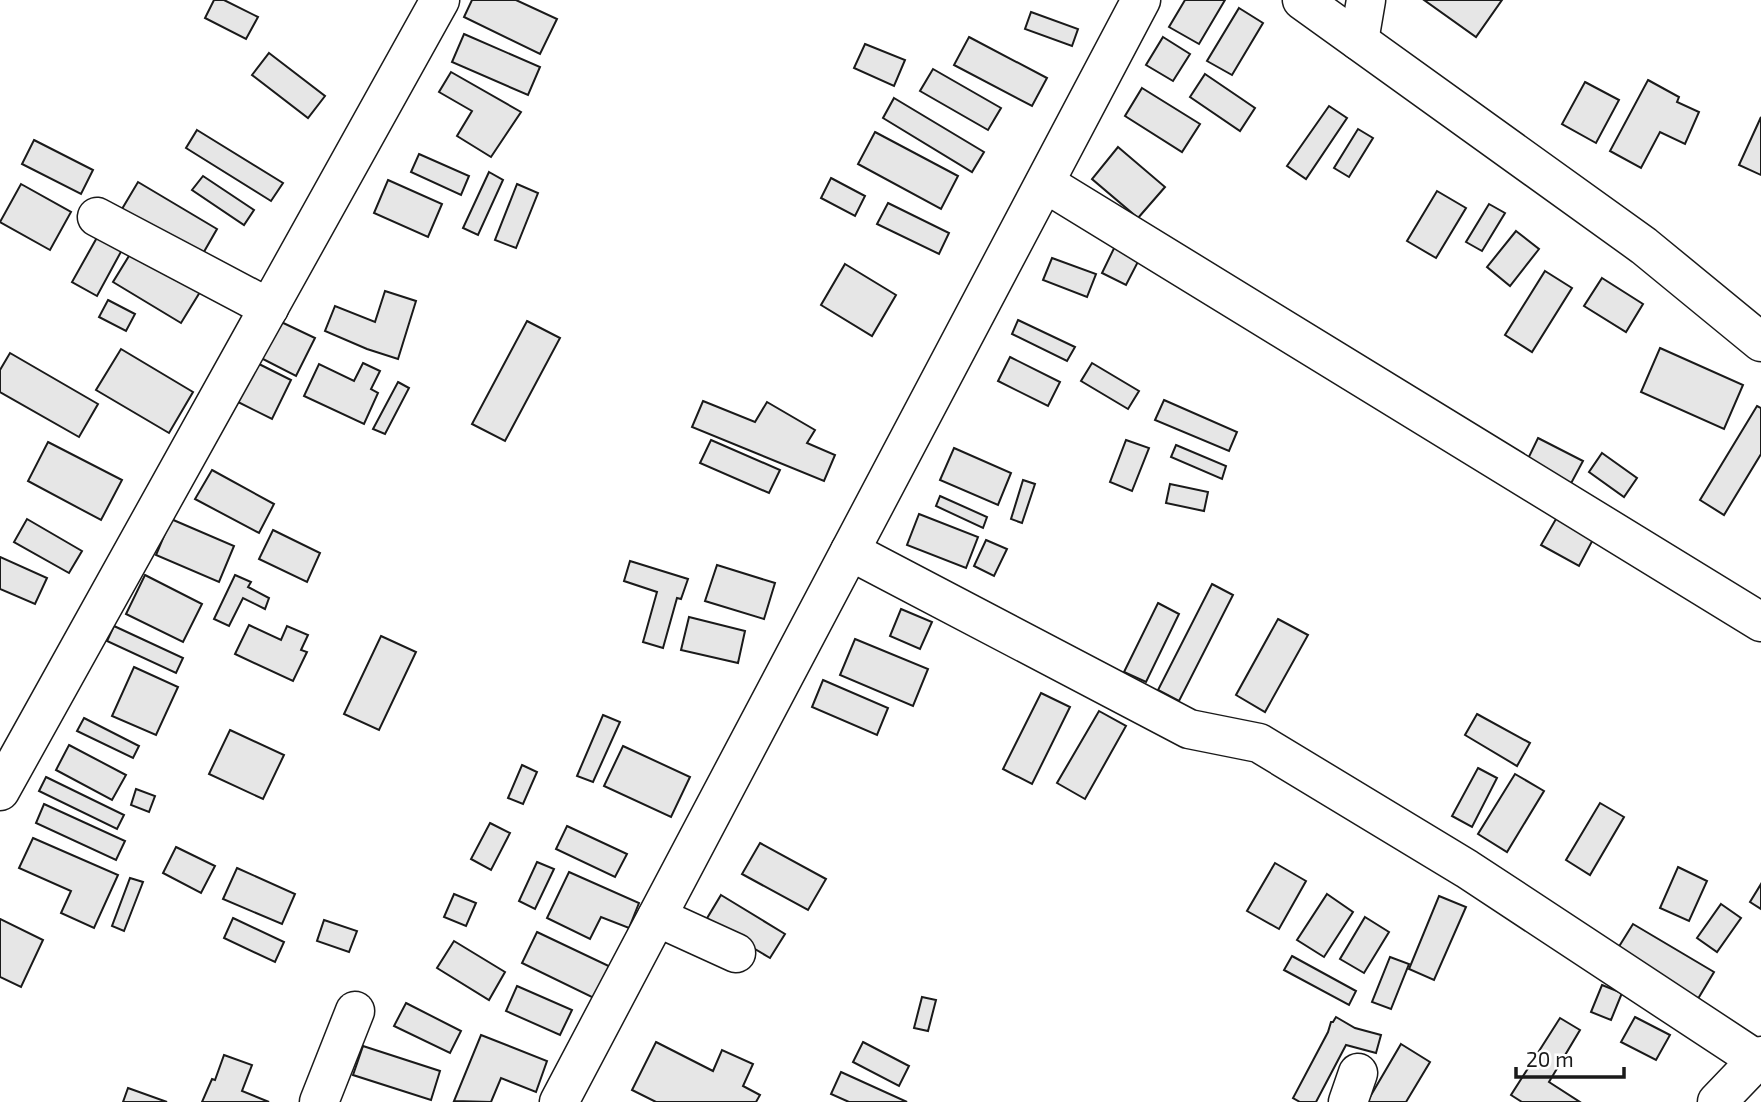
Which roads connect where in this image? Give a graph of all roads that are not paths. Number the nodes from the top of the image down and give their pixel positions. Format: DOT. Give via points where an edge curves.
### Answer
graph roads {
  1 [pos="440,0"];
  2 [pos="1141,0"];
  3 [pos="1302,0"];
  4 [pos="1366,0"];
  5 [pos="1359,40"];
  6 [pos="1045,183"];
  7 [pos="97,217"];
  8 [pos="269,308"];
  9 [pos="1761,342"];
  10 [pos="850,551"];
  11 [pos="1761,622"];
  12 [pos="0,792"];
  13 [pos="657,917"];
  14 [pos="736,953"];
  15 [pos="355,1011"];
  16 [pos="1759,1058"];
  17 [pos="319,1102"];
  18 [pos="559,1102"];
  19 [pos="1717,1102"];
  1 -- 8 [label="main road"];
  2 -- 6 [label="main road"];
  3 -- 5 [label="main road"];
  4 -- 5 [label="main road"];
  5 -- 9 [label="main road" via="1644,246"];
  6 -- 10 [label="main road"];
  6 -- 11 [label="main road"];
  7 -- 8 [label="main road"];
  8 -- 12 [label="main road"];
  10 -- 13 [label="main road"];
  10 -- 16 [label="main road" via="1189,729 1259,743 1467,869"];
  13 -- 14 [label="main road"];
  13 -- 18 [label="main road"];
  15 -- 17 [label="main road"];
  16 -- 19 [label="main road"];
}
